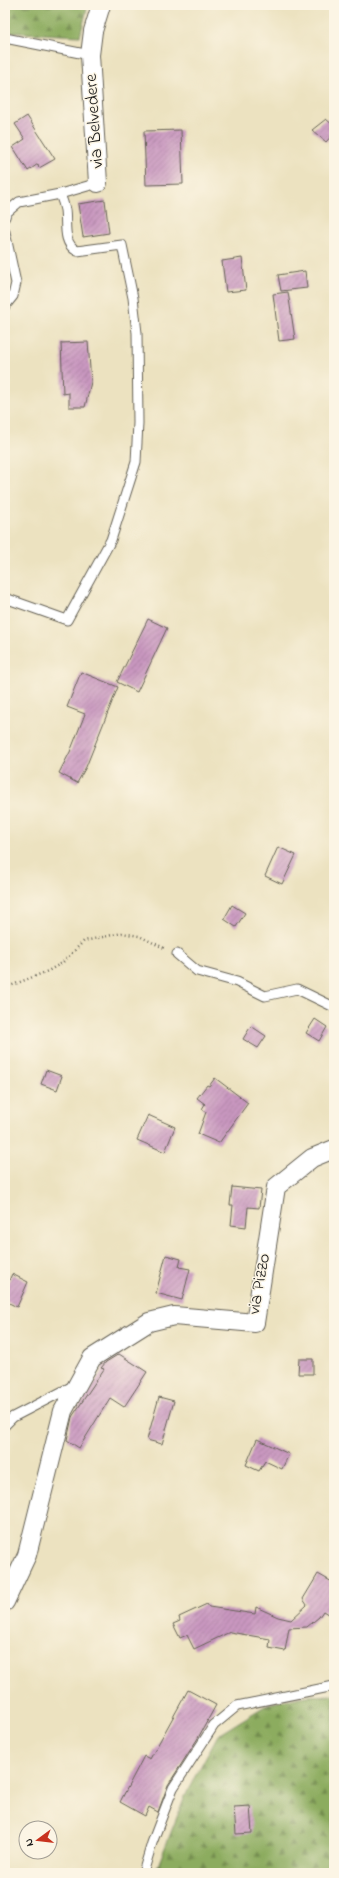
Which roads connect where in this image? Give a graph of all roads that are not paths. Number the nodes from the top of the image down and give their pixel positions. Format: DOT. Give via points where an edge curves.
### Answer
graph roads {
  1 [pos="101,5"];
  2 [pos="5,38"];
  3 [pos="90,55"];
  4 [pos="98,183"];
  5 [pos="60,194"];
  6 [pos="5,217"];
  7 [pos="5,232"];
  8 [pos="5,306"];
  9 [pos="5,598"];
  10 [pos="177,954"];
  11 [pos="334,1008"];
  12 [pos="334,1149"];
  13 [pos="79,1383"];
  14 [pos="5,1425"];
  15 [pos="5,1602"];
  16 [pos="334,1686"];
  17 [pos="144,1873"];
  1 -- 3 [label="street, via Belvedere" via="93,31"];
  2 -- 3 [label="lane"];
  3 -- 4 [label="street, via Belvedere"];
  4 -- 5 [label="lane, via Belvedere"];
  5 -- 6 [label="lane, via Belvedere" via="19,202"];
  5 -- 9 [label="lane" via="65,211 66,234 71,248 77,251 122,244 134,298 137,341 136,462 111,540 67,620"];
  7 -- 8 [label="lane" via="16,283 12,296"];
  10 -- 11 [label="lane" via="197,971 237,982 265,996 297,989"];
  12 -- 13 [label="street, via Pizzo" via="312,1158 276,1188 255,1323 174,1316 149,1322 92,1358"];
  13 -- 14 [label="lane" via="13,1417"];
  13 -- 15 [label="street, via Pizzo" via="64,1412 27,1555"];
  16 -- 17 [label="lane" via="237,1706 214,1725 173,1788 152,1843"];
}
